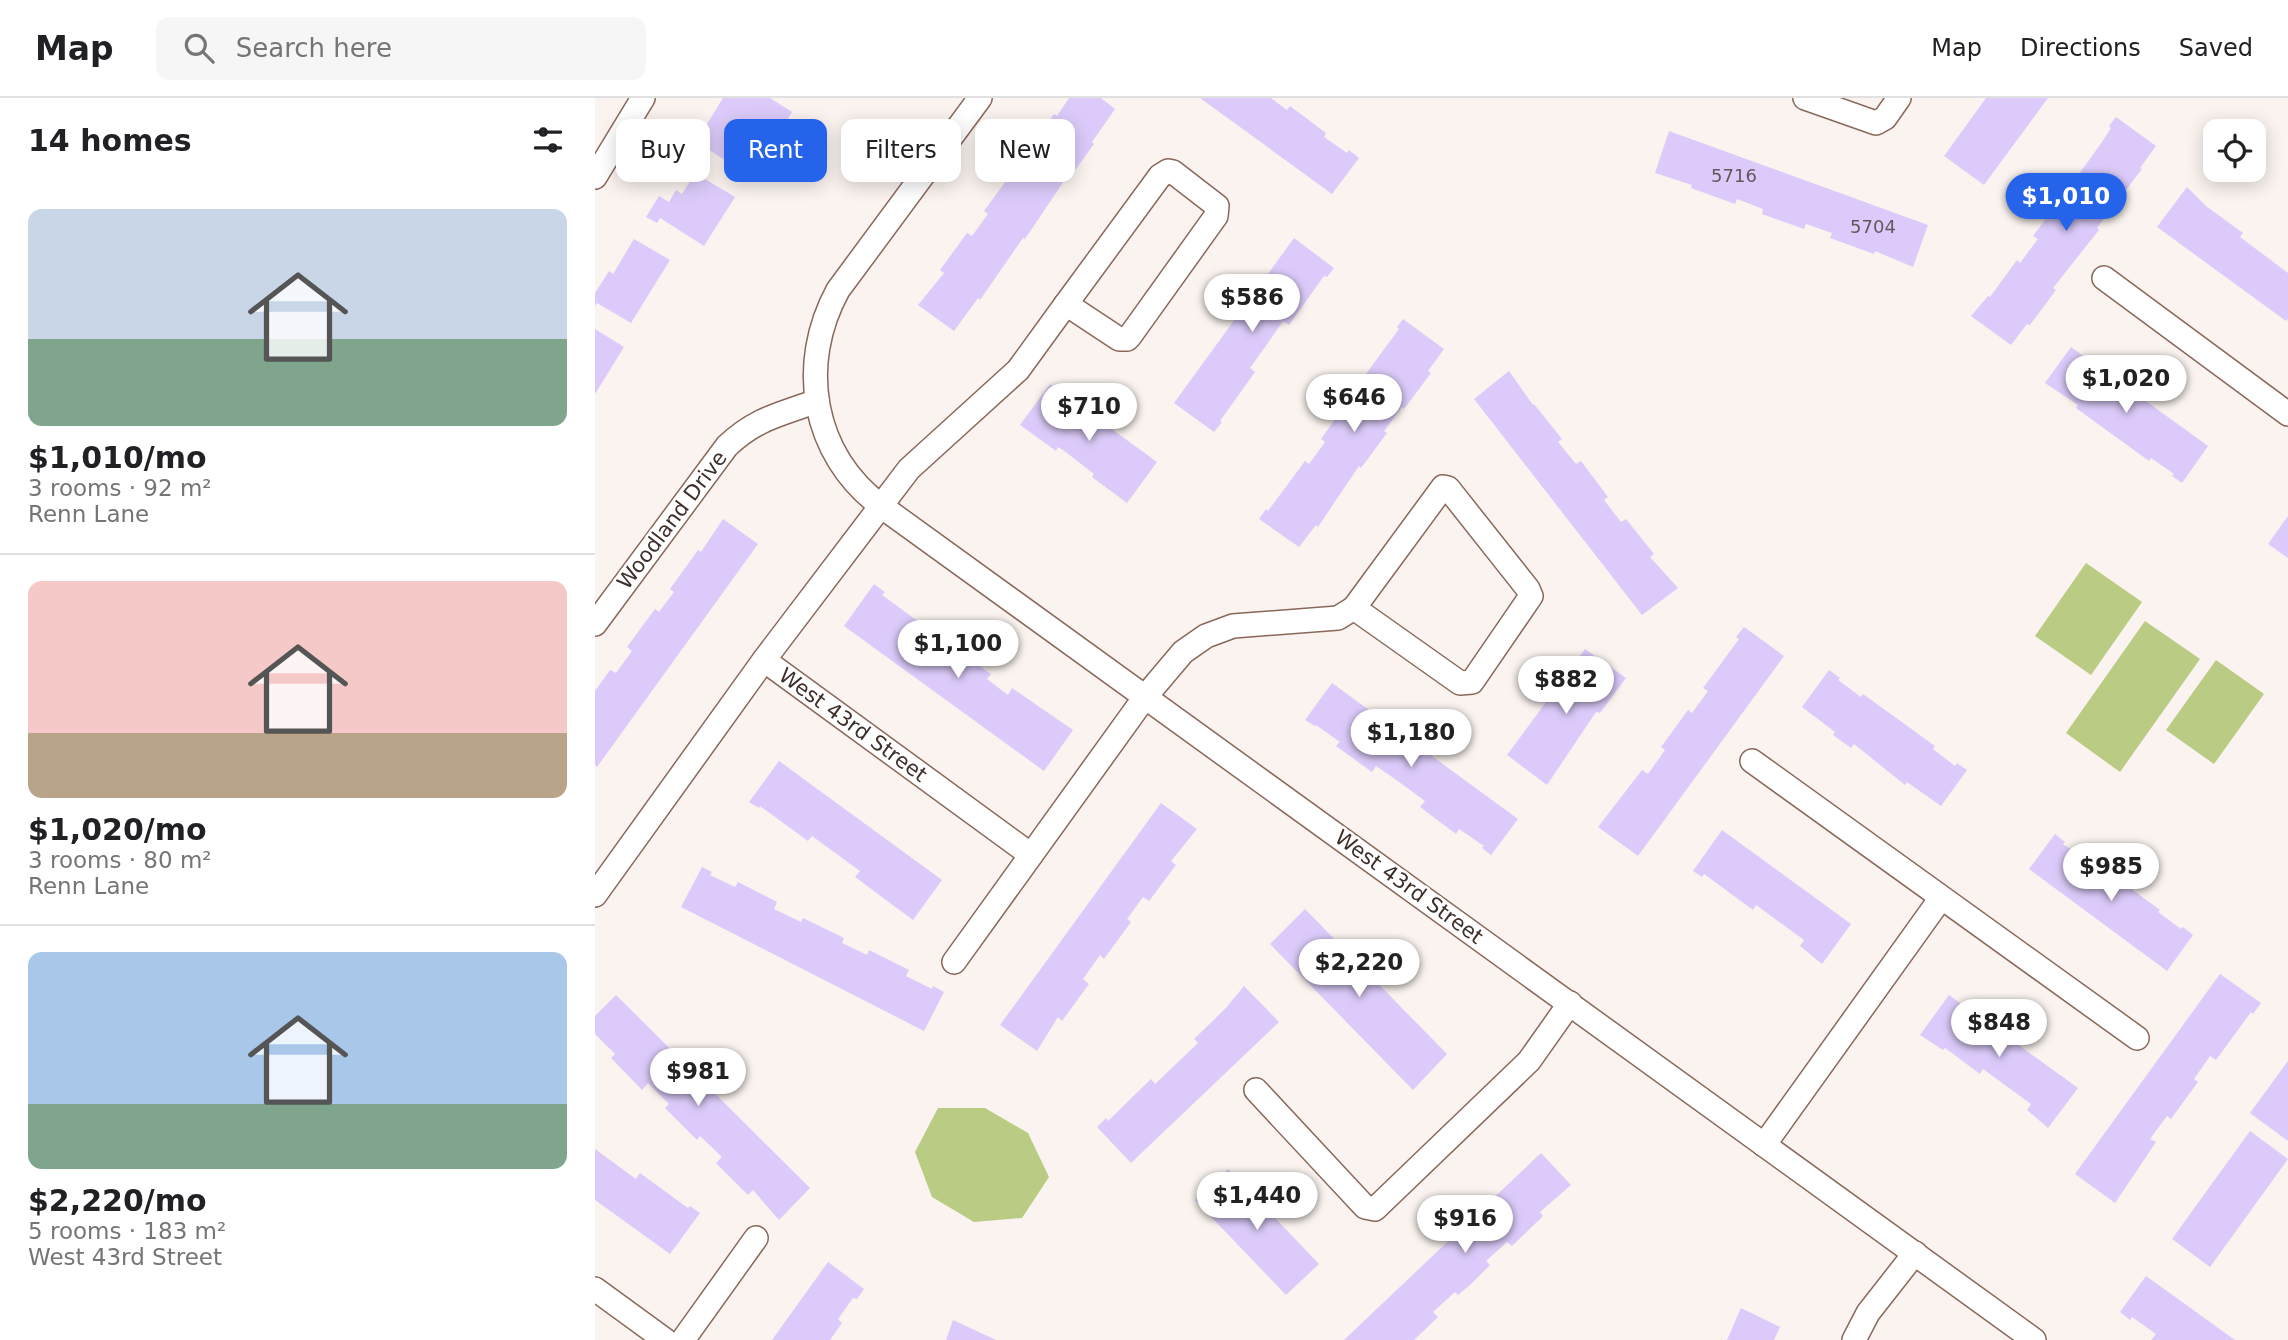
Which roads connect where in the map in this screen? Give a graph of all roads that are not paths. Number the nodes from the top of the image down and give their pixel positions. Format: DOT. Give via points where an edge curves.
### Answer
graph roads {
  1 [pos="643,98"];
  2 [pos="980,98"];
  3 [pos="1805,98"];
  4 [pos="1899,98"];
  5 [pos="595,177"];
  6 [pos="2104,278"];
  7 [pos="1066,304"];
  8 [pos="817,401"];
  9 [pos="2288,414"];
  10 [pos="881,506"];
  11 [pos="1354,608"];
  12 [pos="595,624"];
  13 [pos="764,660"];
  14 [pos="1145,697"];
  15 [pos="1752,761"];
  16 [pos="1031,855"];
  17 [pos="595,895"];
  18 [pos="1941,898"];
  19 [pos="954,962"];
  20 [pos="1570,1003"];
  21 [pos="2137,1038"];
  22 [pos="1256,1090"];
  23 [pos="1764,1145"];
  24 [pos="756,1237"];
  25 [pos="1915,1253"];
  26 [pos="595,1289"];
  27 [pos="665,1340"];
  28 [pos="683,1340"];
  29 [pos="1854,1340"];
  30 [pos="2034,1340"];
  1 -- 5 [label="street"];
  2 -- 8 [label="street" via="831,302 816,350"];
  3 -- 4 [label="street" via="1876,123"];
  6 -- 9 [label="street"];
  7 -- 7 [label="street, West 43rd Street" via="1119,339 1127,339 1216,216 1217,206 1173,172 1163,173"];
  7 -- 10 [label="street, West 43rd Street" via="1018,370 918,459"];
  8 -- 10 [label="street, West 43rd Street" via="832,449"];
  8 -- 12 [label="street, Woodland Drive" via="766,418 726,446"];
  10 -- 13 [label="street, West 43rd Street"];
  10 -- 14 [label="street, West 43rd Street"];
  11 -- 11 [label="street" via="1460,683 1468,684 1531,596 1443,487"];
  11 -- 14 [label="street" via="1338,618 1241,624 1218,631 1184,652"];
  13 -- 16 [label="street, West 43rd Street"];
  13 -- 17 [label="street"];
  14 -- 16 [label="street"];
  14 -- 20 [label="street, West 43rd Street"];
  15 -- 18 [label="street"];
  16 -- 19 [label="street"];
  18 -- 21 [label="street"];
  18 -- 23 [label="street"];
  20 -- 22 [label="street" via="1529,1062 1375,1209 1365,1207"];
  20 -- 23 [label="street, West 43rd Street"];
  23 -- 25 [label="street, West 43rd Street"];
  24 -- 28 [label="street"];
  25 -- 29 [label="street" via="1868,1313"];
  25 -- 30 [label="street, West 43rd Street"];
  26 -- 27 [label="street"];
}
